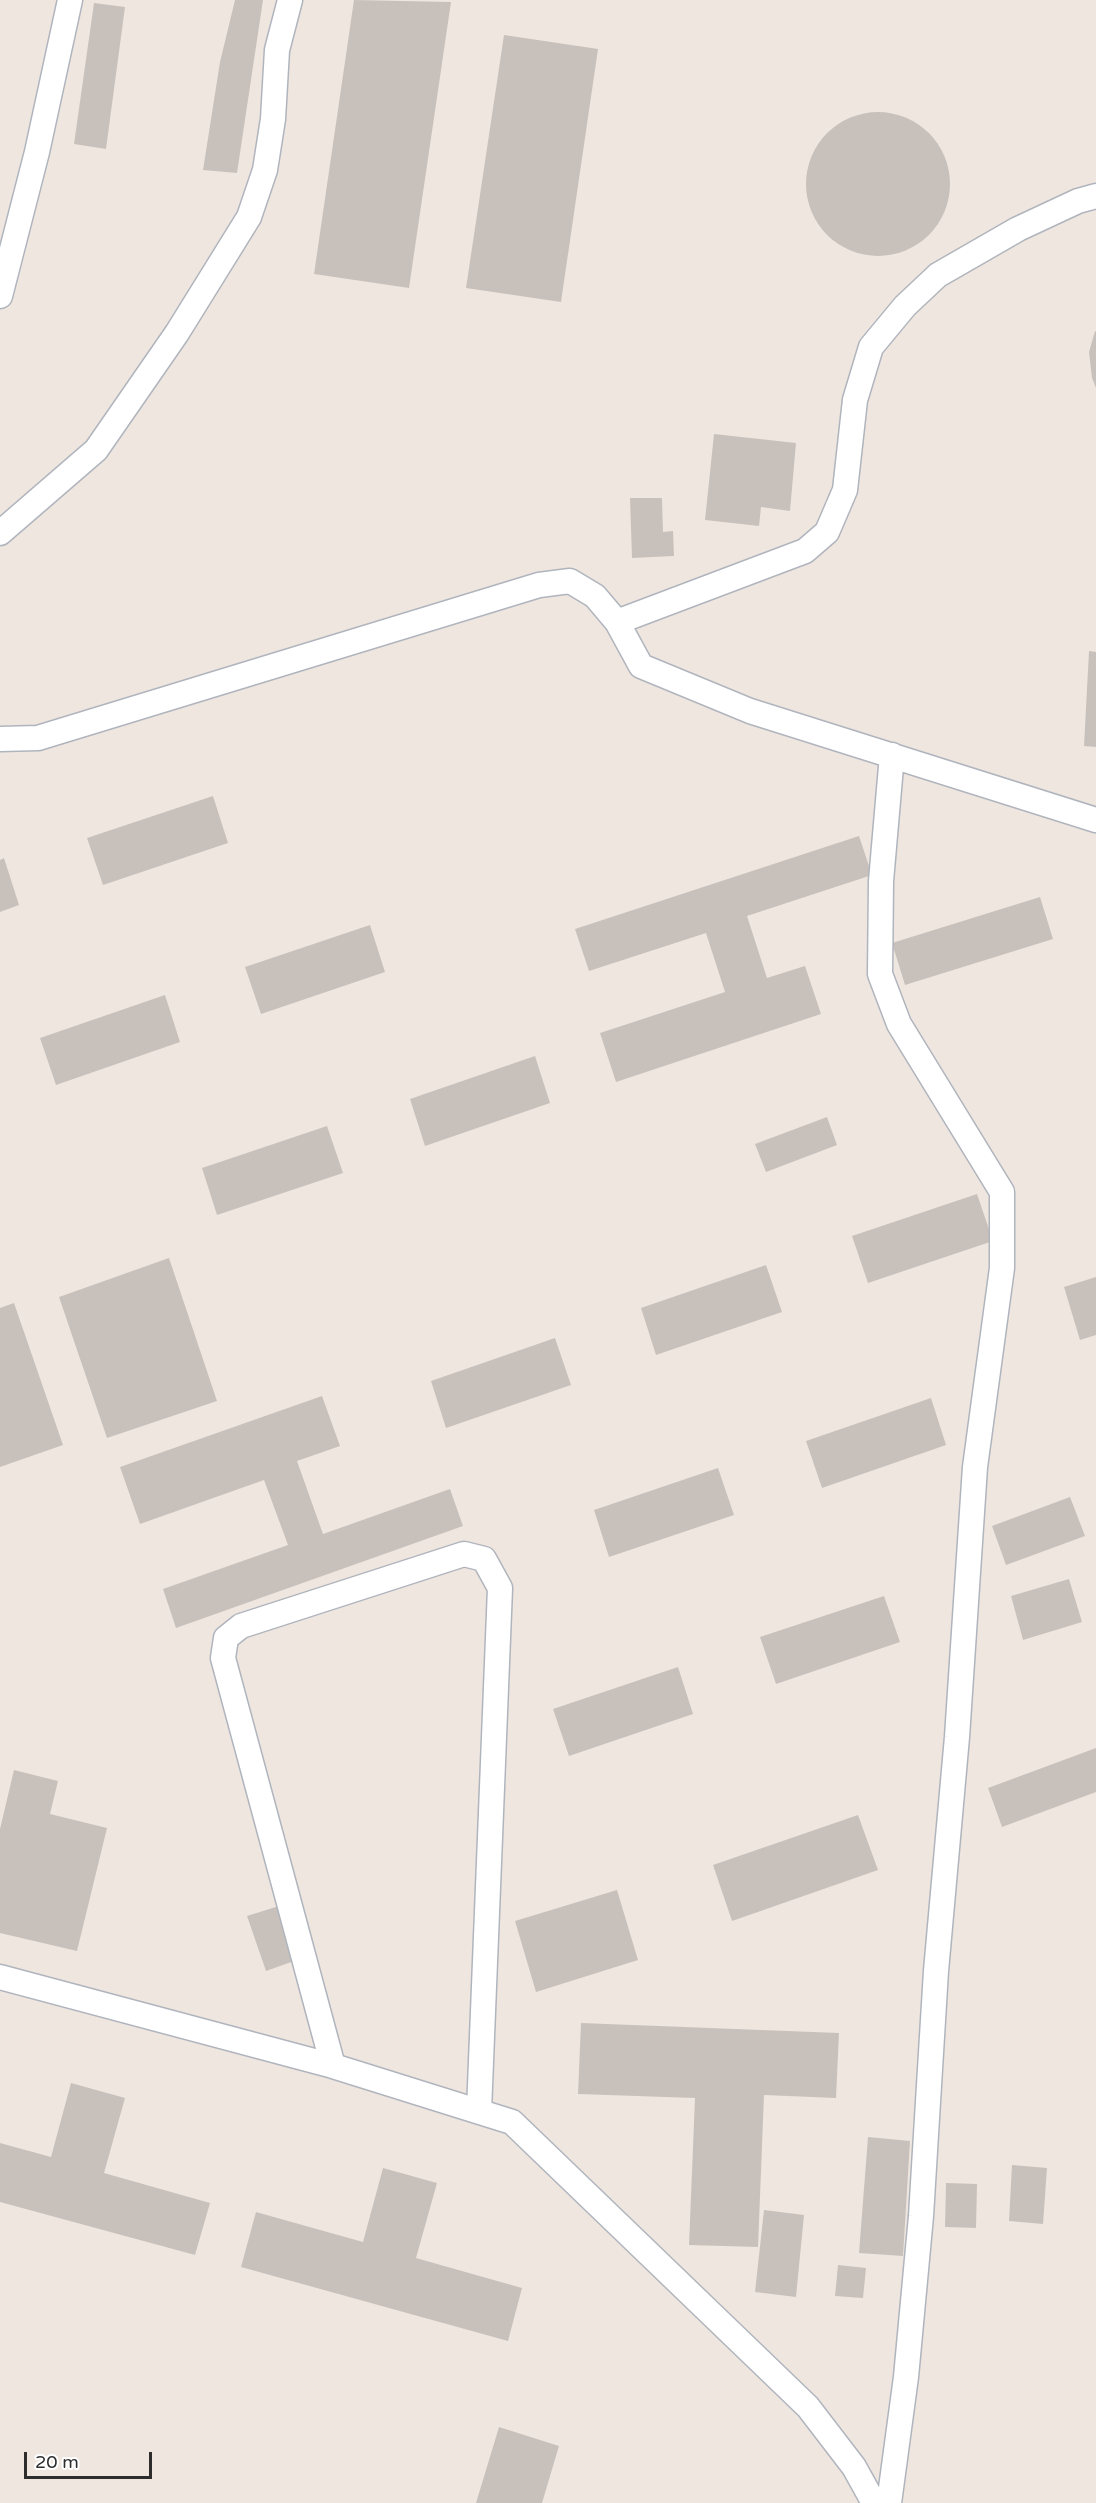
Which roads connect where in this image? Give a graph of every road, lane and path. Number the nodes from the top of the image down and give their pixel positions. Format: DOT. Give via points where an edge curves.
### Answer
graph roads {
  1 [pos="70,0"];
  2 [pos="290,0"];
  3 [pos="1096,196"];
  4 [pos="6,249"];
  5 [pos="0,296"];
  6 [pos="0,533"];
  7 [pos="617,622"];
  8 [pos="0,739"];
  9 [pos="892,755"];
  10 [pos="1096,820"];
  11 [pos="0,1977"];
  12 [pos="333,2066"];
  13 [pos="479,2111"];
  14 [pos="874,2503"];
  15 [pos="889,2503"];
  1 -- 4 [label="lane" via="37,152"];
  2 -- 6 [label="lane" via="277,50 265,170 249,217 177,333 96,450"];
  3 -- 7 [label="lane" via="1018,229 938,274 871,347 855,400 845,490 827,532 804,551"];
  4 -- 5 [label="lane"];
  7 -- 8 [label="lane" via="595,596 570,581 540,585 38,738"];
  7 -- 9 [label="lane" via="641,666 750,711"];
  9 -- 10 [label="lane"];
  9 -- 15 [label="lane" via="881,881 880,974 899,1024 1002,1192 1002,1268 975,1467 921,2216"];
  11 -- 12 [label="lane"];
  12 -- 13 [label="lane"];
  12 -- 13 [label="lane" via="224,1659 226,1638 241,1626 464,1554 484,1559 500,1588"];
  13 -- 14 [label="lane" via="512,2122 808,2407 854,2467"];
}
